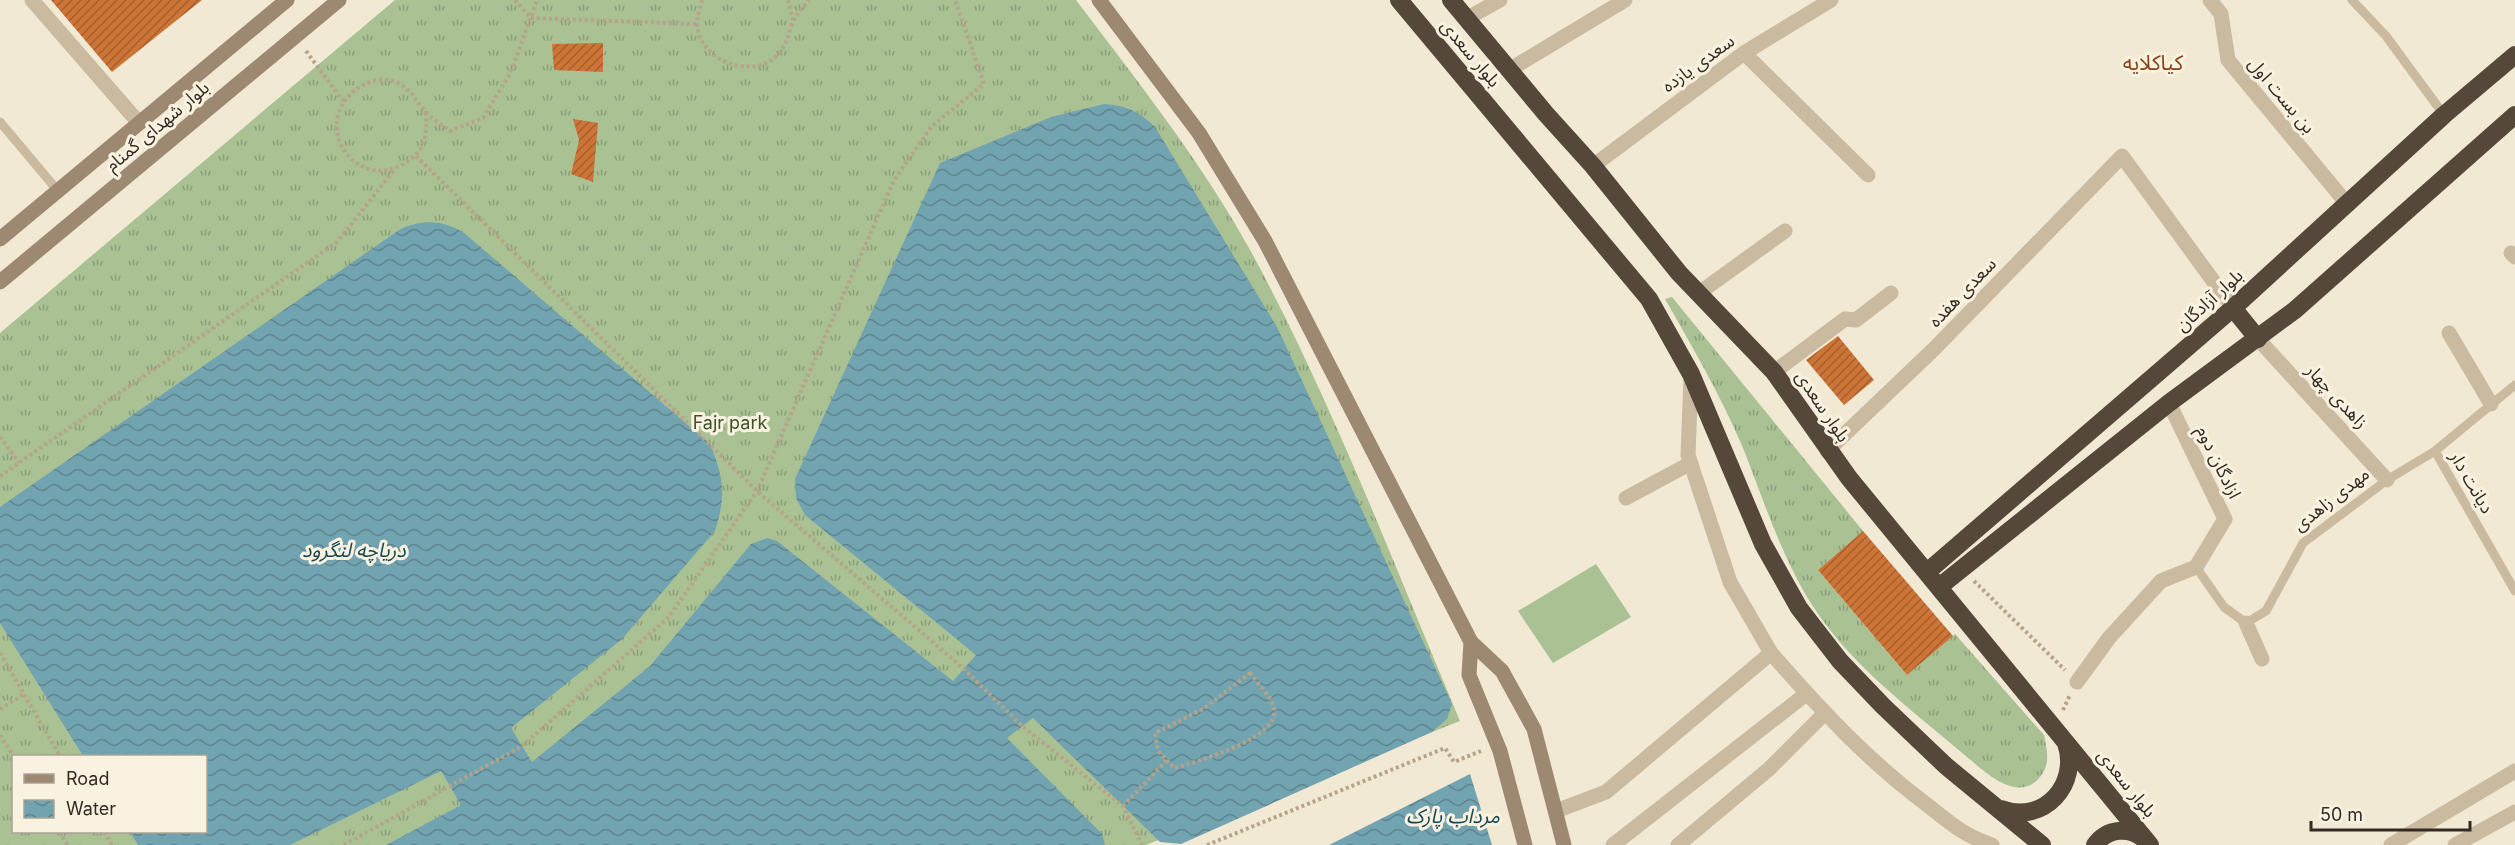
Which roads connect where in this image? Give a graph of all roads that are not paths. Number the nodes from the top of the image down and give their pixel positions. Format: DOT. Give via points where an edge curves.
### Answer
graph roads {
  1 [pos="32,0"];
  2 [pos="287,0"];
  3 [pos="339,0"];
  4 [pos="1099,0"];
  5 [pos="1399,0"];
  6 [pos="1451,0"];
  7 [pos="1500,0"];
  8 [pos="1624,0"];
  9 [pos="1831,0"];
  10 [pos="2210,0"];
  11 [pos="2352,0"];
  12 [pos="1466,19"];
  13 [pos="1744,53"];
  14 [pos="2515,55"];
  15 [pos="1509,70"];
  16 [pos="2444,115"];
  17 [pos="2515,115"];
  18 [pos="0,122"];
  19 [pos="139,123"];
  20 [pos="1593,166"];
  21 [pos="1868,175"];
  22 [pos="58,191"];
  23 [pos="2348,205"];
  24 [pos="1785,231"];
  25 [pos="0,239"];
  26 [pos="0,282"];
  27 [pos="1698,293"];
  28 [pos="1891,293"];
  29 [pos="2233,308"];
  30 [pos="2449,333"];
  31 [pos="2258,339"];
  32 [pos="1774,372"];
  33 [pos="1691,374"];
  34 [pos="2515,385"];
  35 [pos="2169,403"];
  36 [pos="2491,404"];
  37 [pos="1827,451"];
  38 [pos="2435,451"];
  39 [pos="1691,464"];
  40 [pos="2387,480"];
  41 [pos="1626,498"];
  42 [pos="2196,567"];
  43 [pos="1927,572"];
  44 [pos="1939,587"];
  45 [pos="2515,591"];
  46 [pos="2246,623"];
  47 [pos="1471,642"];
  48 [pos="1771,652"];
  49 [pos="2262,659"];
  50 [pos="2077,682"];
  51 [pos="1806,694"];
  52 [pos="1824,714"];
  53 [pos="2060,734"];
  54 [pos="2515,771"];
  55 [pos="1994,805"];
  56 [pos="1556,811"];
  57 [pos="2515,812"];
  58 [pos="1967,841"];
  59 [pos="2150,844"];
  60 [pos="1525,845"];
  61 [pos="1564,845"];
  62 [pos="1613,845"];
  63 [pos="1678,845"];
  64 [pos="1992,845"];
  65 [pos="2042,845"];
  66 [pos="2095,845"];
  67 [pos="2391,845"];
  68 [pos="2454,845"];
  1 -- 19 [label="street"];
  2 -- 19 [label="street, بلوار شهدای گمنام"];
  3 -- 26 [label="street, بلوار شهدای گمنام"];
  4 -- 47 [label="street" via="1199,133 1265,241"];
  5 -- 33 [label="highway, بلوار سعدی" via="1649,299"];
  6 -- 12 [label="highway, بلوار سعدی"];
  7 -- 12 [label="street"];
  8 -- 15 [label="street"];
  9 -- 13 [label="street, سعدی یازده"];
  10 -- 23 [label="street, بن بست اول" via="2221,14 2228,60"];
  11 -- 16 [label="lane" via="2386,36"];
  12 -- 15 [label="highway, بلوار سعدی"];
  13 -- 20 [label="street, سعدی یازده"];
  13 -- 21 [label="street"];
  14 -- 16 [label="highway, بلوار آزادگان"];
  15 -- 20 [label="highway, بلوار سعدی"];
  16 -- 23 [label="highway, بلوار آزادگان"];
  17 -- 31 [label="highway"];
  18 -- 22 [label="lane"];
  19 -- 22 [label="street, بلوار شهدای گمنام"];
  20 -- 27 [label="highway, بلوار سعدی"];
  22 -- 25 [label="street, بلوار شهدای گمنام"];
  23 -- 29 [label="highway, بلوار آزادگان"];
  24 -- 27 [label="street"];
  27 -- 32 [label="highway, بلوار سعدی"];
  28 -- 32 [label="street" via="1856,320 1845,319"];
  29 -- 31 [label="highway"];
  29 -- 37 [label="street, سعدی هفده" via="2121,156 1934,349"];
  29 -- 43 [label="highway, بلوار آزادگان"];
  30 -- 36 [label="street"];
  31 -- 35 [label="highway"];
  31 -- 40 [label="street, زاهدی چهار"];
  32 -- 37 [label="highway, بلوار سعدی"];
  33 -- 39 [label="street"];
  33 -- 55 [label="highway, بلوار سعدی" via="1762,544 1798,608 1883,706"];
  34 -- 36 [label="lane, مهدی زاهدی"];
  35 -- 42 [label="street, ازادگان دوم" via="2225,519"];
  35 -- 44 [label="highway"];
  36 -- 38 [label="lane, مهدی زاهدی"];
  37 -- 43 [label="highway, بلوار سعدی"];
  38 -- 40 [label="lane, مهدی زاهدی"];
  38 -- 45 [label="lane, دیانت دار"];
  39 -- 41 [label="street"];
  39 -- 48 [label="street" via="1730,582"];
  40 -- 46 [label="lane, مهدی زاهدی" via="2303,543 2266,611"];
  42 -- 46 [label="lane" via="2224,607"];
  42 -- 50 [label="street" via="2161,581 2109,638"];
  43 -- 44 [label="highway, بلوار سعدی"];
  44 -- 53 [label="highway, بلوار سعدی"];
  46 -- 49 [label="street"];
  47 -- 56 [label="street" via="1502,671 1534,729"];
  47 -- 60 [label="street" via="1469,675 1500,750"];
  48 -- 51 [label="street"];
  48 -- 56 [label="street" via="1606,792"];
  51 -- 52 [label="street"];
  51 -- 62 [label="street"];
  52 -- 58 [label="street" via="1886,774"];
  52 -- 63 [label="street" via="1769,769"];
  53 -- 55 [label="highway" via="2070,759 2068,777 2056,798 2026,813"];
  53 -- 59 [label="highway, بلوار سعدی"];
  54 -- 67 [label="street"];
  55 -- 65 [label="highway, بلوار سعدی"];
  56 -- 61 [label="street"];
  57 -- 68 [label="street"];
  58 -- 64 [label="street"];
  59 -- 66 [label="highway" via="2140,835 2118,831 2106,834"];
}
